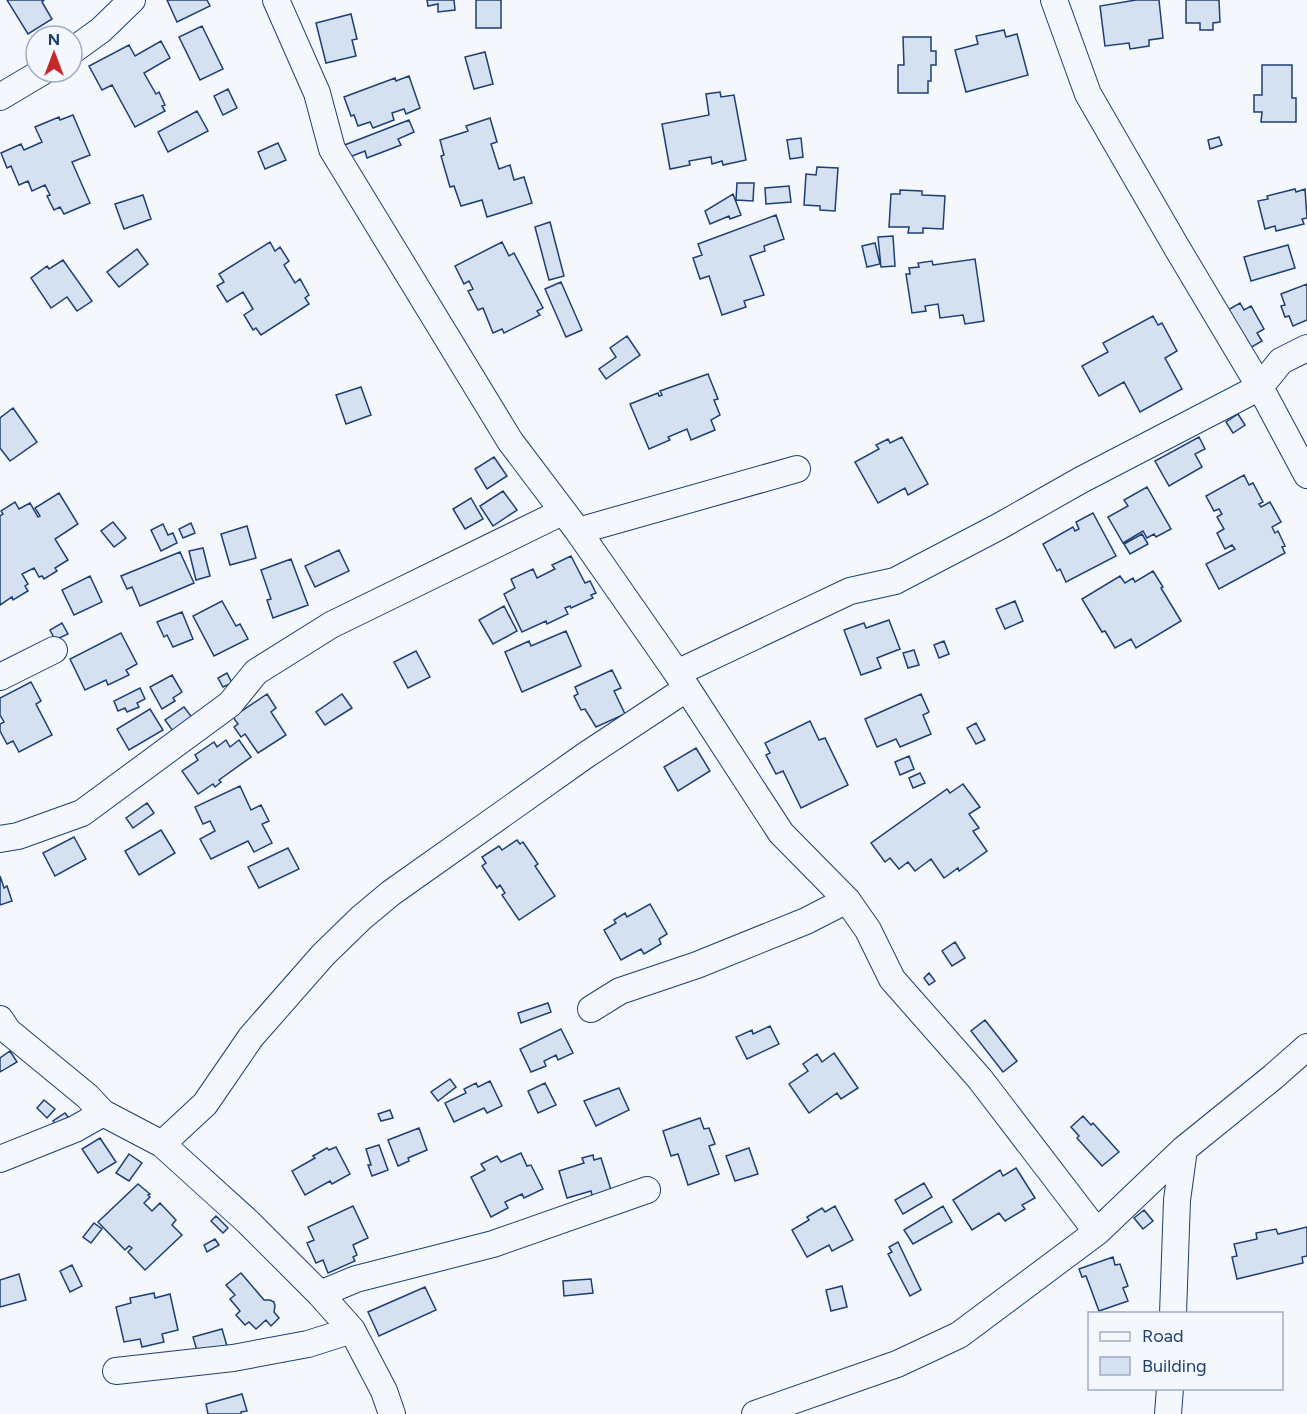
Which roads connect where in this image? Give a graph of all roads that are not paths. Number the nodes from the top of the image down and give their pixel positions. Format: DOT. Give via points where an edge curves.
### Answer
graph roads {
  1 [pos="132,0"];
  2 [pos="276,0"];
  3 [pos="1054,0"];
  4 [pos="84,43"];
  5 [pos="24,83"];
  6 [pos="0,97"];
  7 [pos="1307,348"];
  8 [pos="1260,387"];
  9 [pos="797,469"];
  10 [pos="1307,475"];
  11 [pos="562,512"];
  12 [pos="578,531"];
  13 [pos="54,650"];
  14 [pos="0,677"];
  15 [pos="682,681"];
  16 [pos="0,839"];
  17 [pos="848,900"];
  18 [pos="591,1009"];
  19 [pos="0,1019"];
  20 [pos="1307,1047"];
  21 [pos="103,1113"];
  22 [pos="162,1144"];
  23 [pos="1184,1149"];
  24 [pos="0,1159"];
  25 [pos="647,1190"];
  26 [pos="1097,1232"];
  27 [pos="320,1294"];
  28 [pos="1173,1312"];
  29 [pos="351,1330"];
  30 [pos="116,1371"];
  31 [pos="1170,1390"];
  32 [pos="392,1414"];
  33 [pos="755,1414"];
  34 [pos="1168,1414"];
  1 -- 4 [label="street"];
  2 -- 11 [label="street" via="317,93 332,149 510,441"];
  3 -- 8 [label="street" via="1088,94"];
  5 -- 6 [label="street"];
  7 -- 8 [label="street" via="1281,362"];
  8 -- 10 [label="street"];
  8 -- 15 [label="street" via="895,581 850,591"];
  9 -- 12 [label="street"];
  11 -- 12 [label="street"];
  11 -- 16 [label="street" via="331,625 256,672 230,704 82,813"];
  12 -- 15 [label="street"];
  13 -- 14 [label="street"];
  15 -- 17 [label="street" via="781,833"];
  15 -- 22 [label="street" via="361,918 251,1037 204,1104"];
  17 -- 18 [label="street" via="796,926 620,991"];
  17 -- 26 [label="street" via="892,979 980,1079"];
  19 -- 21 [label="street" via="8,1031"];
  20 -- 23 [label="street"];
  21 -- 22 [label="street"];
  21 -- 24 [label="street" via="75,1129"];
  22 -- 27 [label="street" via="249,1222"];
  23 -- 26 [label="street"];
  23 -- 28 [label="street" via="1177,1200"];
  25 -- 27 [label="street" via="493,1244 356,1279"];
  26 -- 33 [label="street" via="959,1335 897,1364"];
  27 -- 29 [label="street"];
  29 -- 30 [label="street" via="308,1344 233,1358"];
  29 -- 32 [label="street"];
  31 -- 34 [label="street"];
}
